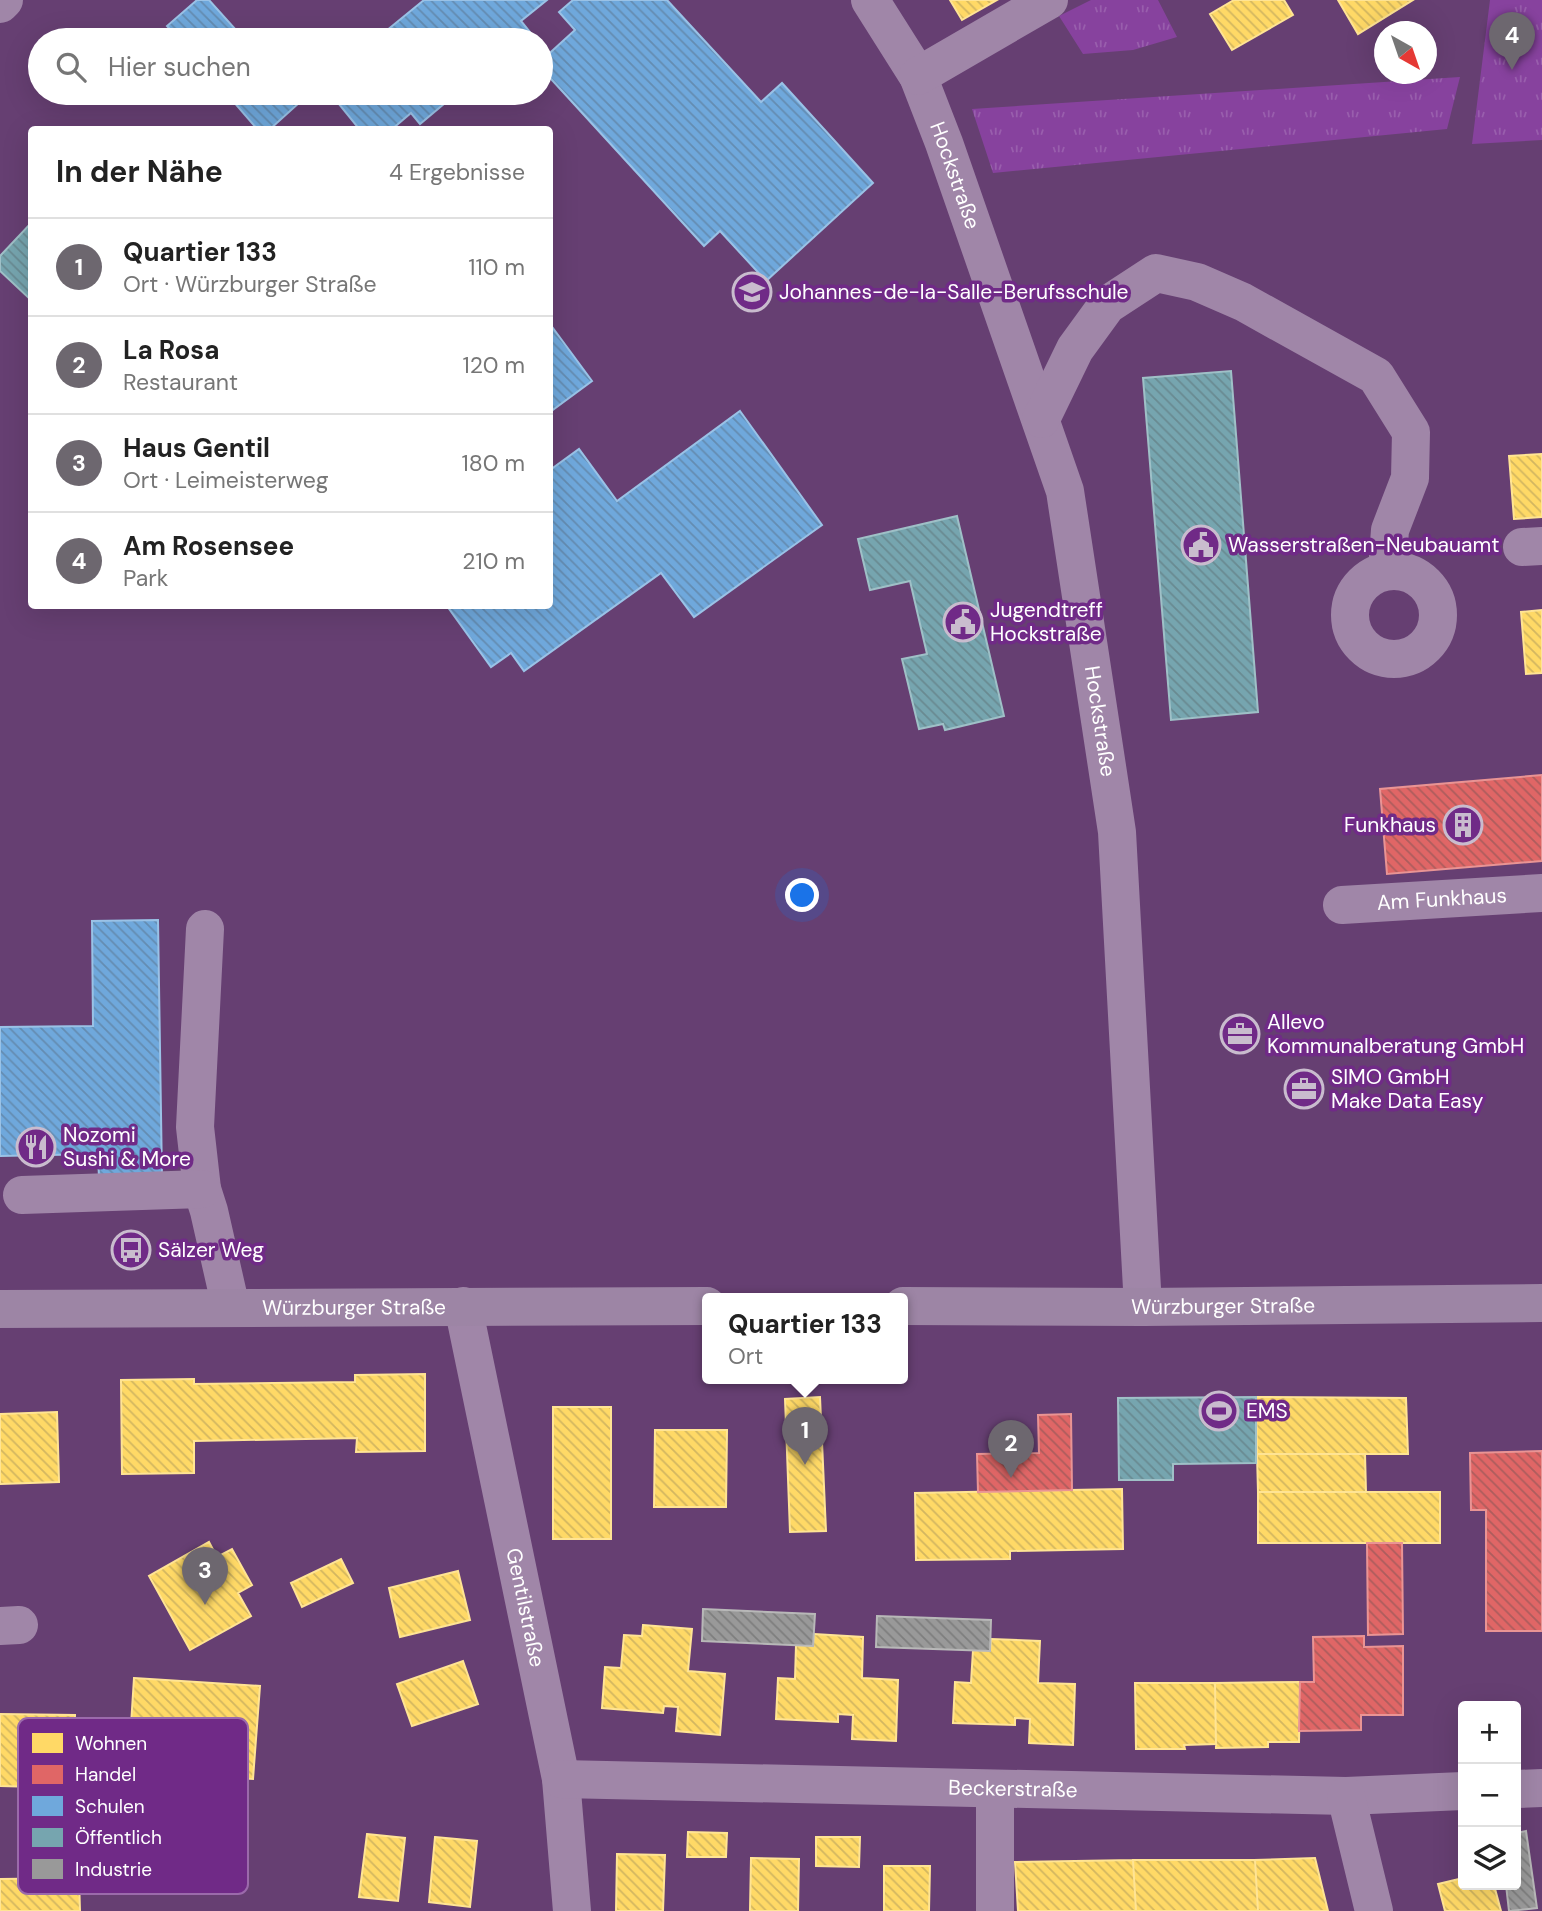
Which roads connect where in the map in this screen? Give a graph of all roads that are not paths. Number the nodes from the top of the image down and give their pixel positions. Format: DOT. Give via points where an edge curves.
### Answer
graph roads {
  1 [pos="4,0"];
  2 [pos="870,0"];
  3 [pos="1049,0"];
  4 [pos="0,4"];
  5 [pos="918,76"];
  6 [pos="1041,419"];
  7 [pos="1387,571"];
  8 [pos="1542,893"];
  9 [pos="1342,905"];
  10 [pos="205,929"];
  11 [pos="202,1189"];
  12 [pos="22,1195"];
  13 [pos="1542,1303"];
  14 [pos="463,1306"];
  15 [pos="702,1306"];
  16 [pos="908,1306"];
  17 [pos="1143,1307"];
  18 [pos="0,1308"];
  19 [pos="231,1308"];
  20 [pos="561,1779"];
  21 [pos="1542,1788"];
  22 [pos="995,1789"];
  23 [pos="1521,1789"];
  24 [pos="1458,1791"];
  25 [pos="1346,1796"];
  26 [pos="572,1911"];
  27 [pos="995,1911"];
  28 [pos="1374,1911"];
  1 -- 4 [label="street"];
  2 -- 5 [label="street, Hockstraße"];
  3 -- 5 [label="street"];
  5 -- 6 [label="street, Hockstraße"];
  6 -- 7 [label="street" via="1075,349 1107,305 1156,273 1196,282 1242,302 1376,376 1410,432 1410,478 1390,530"];
  6 -- 17 [label="street, Hockstraße" via="1065,491 1117,831"];
  8 -- 9 [label="street, Am Funkhaus"];
  10 -- 11 [label="street" via="195,1127"];
  11 -- 12 [label="street"];
  11 -- 19 [label="street"];
  13 -- 17 [label="main road, Würzburger Straße"];
  14 -- 15 [label="main road, Würzburger Straße"];
  14 -- 19 [label="main road, Würzburger Straße"];
  14 -- 20 [label="street, Gentilstraße"];
  16 -- 17 [label="main road, Würzburger Straße"];
  18 -- 19 [label="main road, Würzburger Straße"];
  20 -- 22 [label="street, Beckerstraße"];
  20 -- 26 [label="street, Gentilstraße"];
  21 -- 23 [label="street"];
  22 -- 25 [label="street, Beckerstraße"];
  22 -- 27 [label="street"];
  24 -- 25 [label="street, Beckerstraße"];
  25 -- 28 [label="street"];
}
